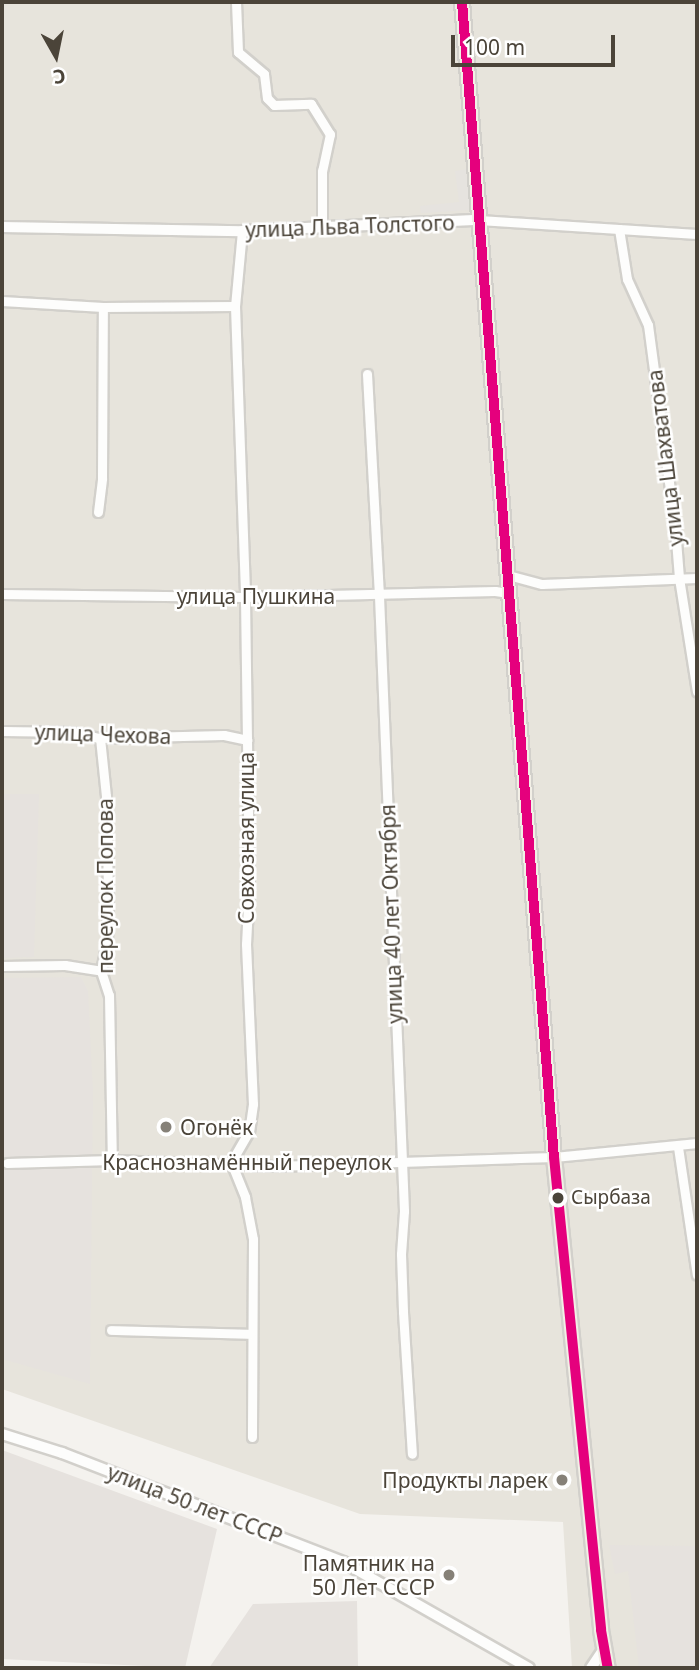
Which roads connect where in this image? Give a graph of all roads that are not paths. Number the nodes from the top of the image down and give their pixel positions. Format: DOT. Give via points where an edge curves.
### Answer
graph roads {
  1 [pos="236,2"];
  2 [pos="462,2"];
  3 [pos="479,220"];
  4 [pos="2,227"];
  5 [pos="322,227"];
  6 [pos="620,229"];
  7 [pos="242,231"];
  8 [pos="697,234"];
  9 [pos="2,301"];
  10 [pos="235,306"];
  11 [pos="103,307"];
  12 [pos="366,374"];
  13 [pos="98,512"];
  14 [pos="508,575"];
  15 [pos="678,578"];
  16 [pos="697,578"];
  17 [pos="509,593"];
  18 [pos="2,594"];
  19 [pos="379,596"];
  20 [pos="245,597"];
  21 [pos="697,692"];
  22 [pos="2,731"];
  23 [pos="100,738"];
  24 [pos="247,740"];
  25 [pos="2,966"];
  26 [pos="101,971"];
  27 [pos="697,1143"];
  28 [pos="678,1147"];
  29 [pos="554,1157"];
  30 [pos="112,1160"];
  31 [pos="231,1162"];
  32 [pos="400,1162"];
  33 [pos="7,1163"];
  34 [pos="697,1275"];
  35 [pos="111,1330"];
  36 [pos="251,1334"];
  37 [pos="2,1434"];
  38 [pos="252,1437"];
  39 [pos="412,1454"];
  40 [pos="603,1650"];
  41 [pos="529,1668"];
  42 [pos="591,1668"];
  43 [pos="608,1668"];
  1 -- 5 [label="street" via="238,52 264,74 267,98 274,105 311,104 330,134 322,171"];
  2 -- 3 [label="main road"];
  3 -- 5 [label="street, улица Льва Толстого"];
  3 -- 6 [label="street, улица Льва Толстого"];
  3 -- 14 [label="main road"];
  4 -- 7 [label="street, улица Льва Толстого"];
  5 -- 7 [label="street, улица Льва Толстого"];
  6 -- 8 [label="street, улица Льва Толстого"];
  6 -- 15 [label="street, улица Шахватова" via="627,279 648,325"];
  7 -- 10 [label="street, Совхозная улица"];
  9 -- 11 [label="street"];
  10 -- 11 [label="street"];
  10 -- 20 [label="street, Совхозная улица"];
  11 -- 13 [label="street"];
  12 -- 19 [label="street, улица 40 лет Октября"];
  14 -- 15 [label="street" via="542,584"];
  14 -- 17 [label="main road"];
  15 -- 16 [label="street"];
  15 -- 21 [label="street, улица Шахватова"];
  17 -- 19 [label="street, улица Пушкина"];
  17 -- 29 [label="main road"];
  18 -- 20 [label="street, улица Пушкина"];
  19 -- 20 [label="street, улица Пушкина"];
  19 -- 32 [label="street, улица 40 лет Октября"];
  20 -- 24 [label="street, Совхозная улица"];
  22 -- 23 [label="street, улица Чехова" via="73,732"];
  23 -- 24 [label="street, улица Чехова" via="224,735"];
  23 -- 26 [label="street, переулок Попова" via="108,894"];
  24 -- 31 [label="street, Совхозная улица" via="246,944 253,1104 249,1131"];
  25 -- 26 [label="street" via="65,965"];
  26 -- 30 [label="street, переулок Попова" via="109,995"];
  27 -- 28 [label="street, Краснознамённый переулок"];
  28 -- 29 [label="street, Краснознамённый переулок"];
  28 -- 34 [label="street"];
  29 -- 32 [label="street, Краснознамённый переулок"];
  29 -- 40 [label="main road"];
  30 -- 31 [label="street, Краснознамённый переулок"];
  30 -- 33 [label="street, Краснознамённый переулок"];
  31 -- 32 [label="street, Краснознамённый переулок" via="274,1166"];
  31 -- 36 [label="street" via="245,1197 253,1239"];
  32 -- 39 [label="street, улица 40 лет Октября"];
  35 -- 36 [label="street"];
  36 -- 38 [label="street"];
  37 -- 41 [label="street, улица 50 лет СССР" via="344,1562"];
  40 -- 42 [label="street"];
  40 -- 43 [label="main road"];
}
